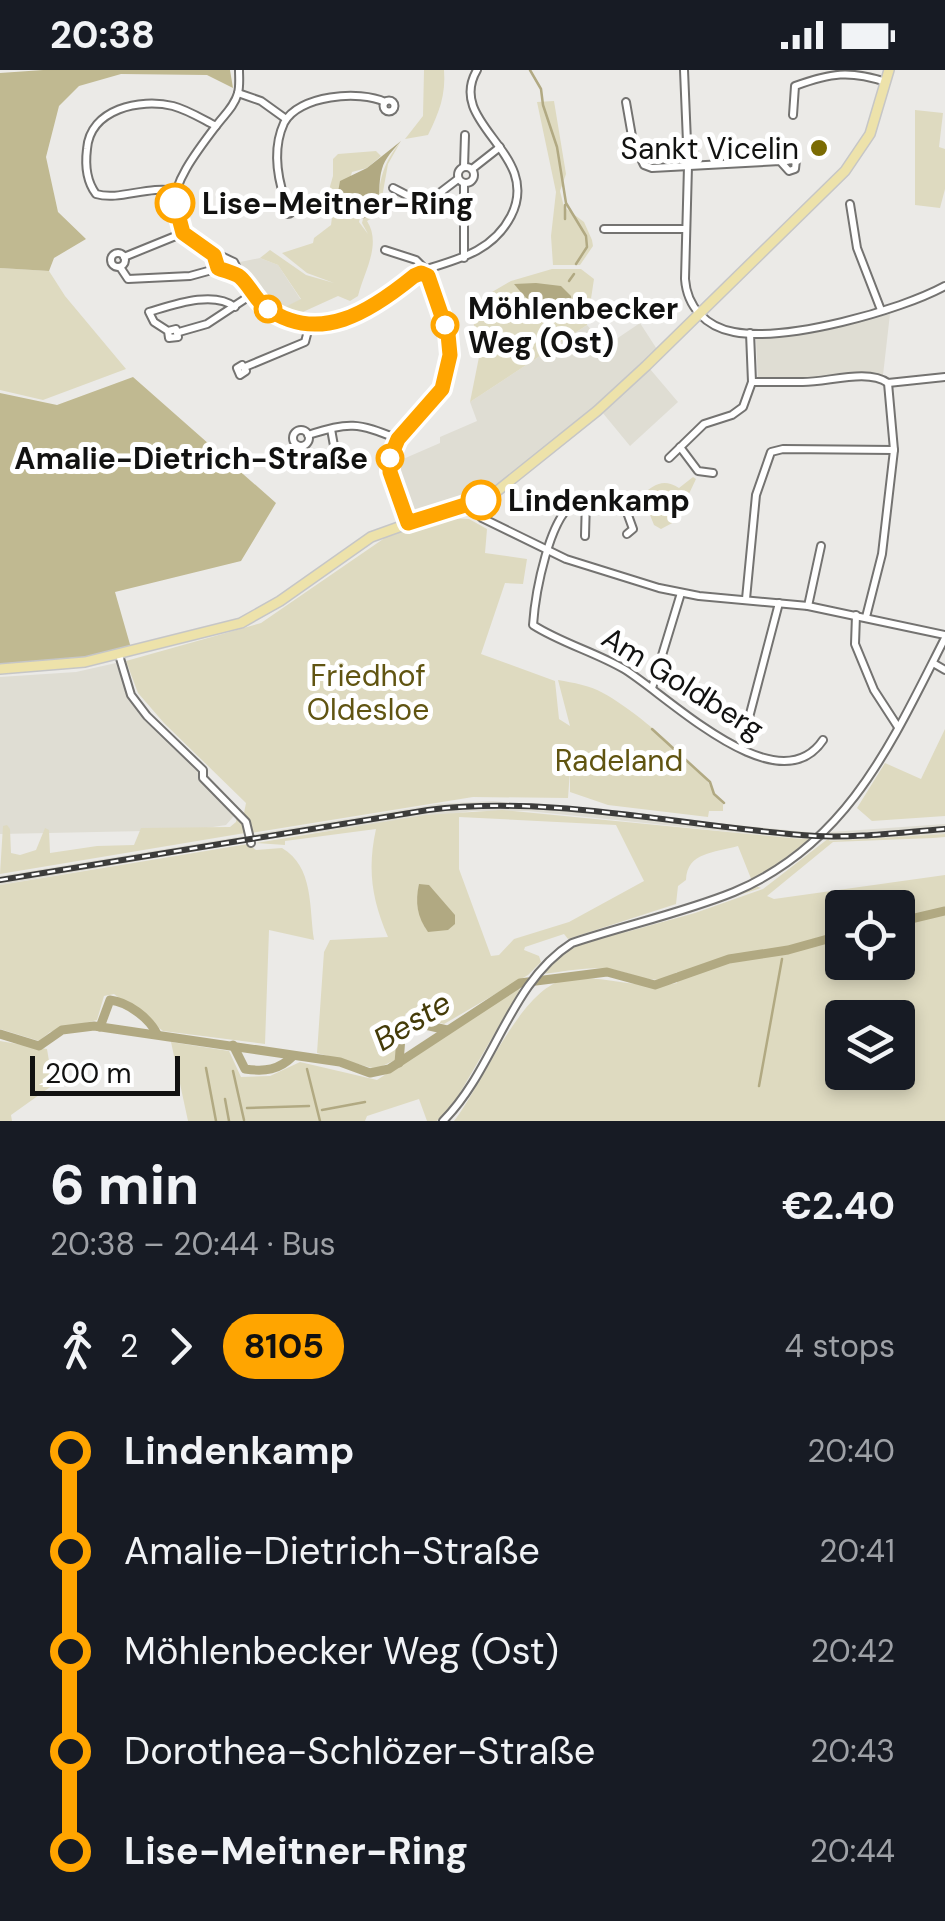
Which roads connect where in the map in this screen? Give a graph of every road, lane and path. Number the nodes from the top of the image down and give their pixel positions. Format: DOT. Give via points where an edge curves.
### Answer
graph roads {
  1 [pos="240,70"];
  2 [pos="477,70"];
  3 [pos="684,70"];
  4 [pos="889,70"];
  5 [pos="886,82"];
  6 [pos="238,93"];
  7 [pos="384,102"];
  8 [pos="626,102"];
  9 [pos="793,115"];
  10 [pos="286,119"];
  11 [pos="216,126"];
  12 [pos="465,134"];
  13 [pos="500,147"];
  14 [pos="780,161"];
  15 [pos="688,166"];
  16 [pos="468,168"];
  17 [pos="461,181"];
  18 [pos="394,188"];
  19 [pos="176,191"];
  20 [pos="285,200"];
  21 [pos="850,204"];
  22 [pos="434,207"];
  23 [pos="464,211"];
  24 [pos="684,228"];
  25 [pos="604,229"];
  26 [pos="183,233"];
  27 [pos="385,250"];
  28 [pos="214,255"];
  29 [pos="124,257"];
  30 [pos="464,258"];
  31 [pos="120,267"];
  32 [pos="218,268"];
  33 [pos="425,271"];
  34 [pos="238,275"];
  35 [pos="945,286"];
  36 [pos="251,294"];
  37 [pos="235,307"];
  38 [pos="881,310"];
  39 [pos="700,315"];
  40 [pos="310,323"];
  41 [pos="750,333"];
  42 [pos="245,367"];
  43 [pos="945,377"];
  44 [pos="752,382"];
  45 [pos="888,383"];
  46 [pos="331,428"];
  47 [pos="308,435"];
  48 [pos="398,439"];
  49 [pos="680,448"];
  50 [pos="894,450"];
  51 [pos="336,457"];
  52 [pos="668,458"];
  53 [pos="713,474"];
  54 [pos="621,495"];
  55 [pos="641,498"];
  56 [pos="586,499"];
  57 [pos="467,505"];
  58 [pos="408,523"];
  59 [pos="627,534"];
  60 [pos="585,536"];
  61 [pos="821,546"];
  62 [pos="547,549"];
  63 [pos="681,593"];
  64 [pos="746,599"];
  65 [pos="779,603"];
  66 [pos="808,606"];
  67 [pos="856,615"];
  68 [pos="866,617"];
  69 [pos="945,637"];
  70 [pos="119,655"];
  71 [pos="932,663"];
  72 [pos="0,669"];
  73 [pos="945,670"];
  74 [pos="652,688"];
  75 [pos="898,727"];
  76 [pos="823,740"];
  77 [pos="741,748"];
  78 [pos="251,843"];
  79 [pos="444,1121"];
  1 -- 6 [label="street"];
  2 -- 13 [label="street" via="472,107"];
  3 -- 15 [label="street"];
  4 -- 5 [label="main road"];
  5 -- 9 [label="street" via="838,72 822,76 795,86"];
  5 -- 39 [label="main road" via="870,134 845,171"];
  6 -- 10 [label="street"];
  6 -- 11 [label="street"];
  7 -- 10 [label="street" via="327,98"];
  8 -- 15 [label="street" via="644,164"];
  10 -- 20 [label="street" via="276,149"];
  11 -- 19 [label="street"];
  11 -- 19 [label="street" via="179,107 145,104 115,110 89,133 87,172 96,194"];
  12 -- 16 [label="street"];
  13 -- 16 [label="street"];
  13 -- 30 [label="street" via="518,180 517,203 504,230"];
  14 -- 15 [label="street"];
  15 -- 24 [label="street"];
  16 -- 17 [label="street" via="458,171"];
  16 -- 17 [label="street" via="473,178"];
  17 -- 22 [label="street" via="437,195"];
  17 -- 23 [label="street"];
  18 -- 22 [label="street"];
  19 -- 26 [label="street"];
  21 -- 38 [label="street" via="857,248"];
  22 -- 23 [label="street"];
  23 -- 30 [label="street"];
  24 -- 25 [label="street"];
  24 -- 39 [label="street" via="686,292"];
  26 -- 28 [label="street"];
  26 -- 29 [label="street"];
  27 -- 33 [label="street" via="416,260"];
  28 -- 32 [label="street"];
  28 -- 34 [label="street" via="234,262"];
  29 -- 31 [label="street"];
  29 -- 31 [label="street" via="112,256"];
  30 -- 33 [label="street"];
  31 -- 32 [label="street" via="128,279"];
  32 -- 34 [label="street"];
  33 -- 40 [label="street" via="376,307"];
  33 -- 48 [label="street" via="450,345 448,374 432,404"];
  34 -- 36 [label="street"];
  35 -- 38 [label="street"];
  36 -- 37 [label="street"];
  36 -- 40 [label="street" via="281,316"];
  37 -- 37 [label="street" via="173,340 148,312 214,299"];
  38 -- 41 [label="street"];
  39 -- 41 [label="street" via="732,332"];
  39 -- 57 [label="main road" via="598,411 507,484"];
  40 -- 42 [label="street" via="305,342"];
  41 -- 44 [label="street"];
  43 -- 45 [label="street"];
  44 -- 45 [label="street"];
  44 -- 49 [label="street" via="739,411 704,424"];
  45 -- 50 [label="street"];
  46 -- 47 [label="street"];
  46 -- 48 [label="street" via="356,424"];
  46 -- 51 [label="street"];
  48 -- 58 [label="street" via="390,472"];
  49 -- 52 [label="street"];
  49 -- 53 [label="street" via="698,470"];
  50 -- 64 [label="street" via="771,452 756,495"];
  50 -- 68 [label="street" via="882,554"];
  54 -- 55 [label="street"];
  54 -- 56 [label="street"];
  54 -- 59 [label="street" via="633,529"];
  56 -- 60 [label="street"];
  56 -- 62 [label="street" via="562,513"];
  57 -- 58 [label="main road"];
  57 -- 62 [label="street"];
  58 -- 70 [label="main road" via="357,546 256,616"];
  61 -- 66 [label="street"];
  62 -- 63 [label="street" via="601,572"];
  62 -- 74 [label="street, Am Goldberg" via="533,625"];
  63 -- 64 [label="street"];
  63 -- 74 [label="street"];
  64 -- 65 [label="street"];
  65 -- 66 [label="street"];
  65 -- 77 [label="street"];
  66 -- 67 [label="street"];
  67 -- 68 [label="street"];
  67 -- 75 [label="street" via="855,644"];
  68 -- 69 [label="street"];
  69 -- 71 [label="street"];
  70 -- 72 [label="main road"];
  70 -- 78 [label="street" via="132,696 246,822"];
  71 -- 73 [label="street"];
  71 -- 75 [label="street"];
  74 -- 77 [label="street, Am Goldberg"];
  75 -- 79 [label="street" via="862,790 824,834 776,870 717,898 572,943 543,966"];
  76 -- 77 [label="street, Am Goldberg" via="814,754 780,761"];
}
